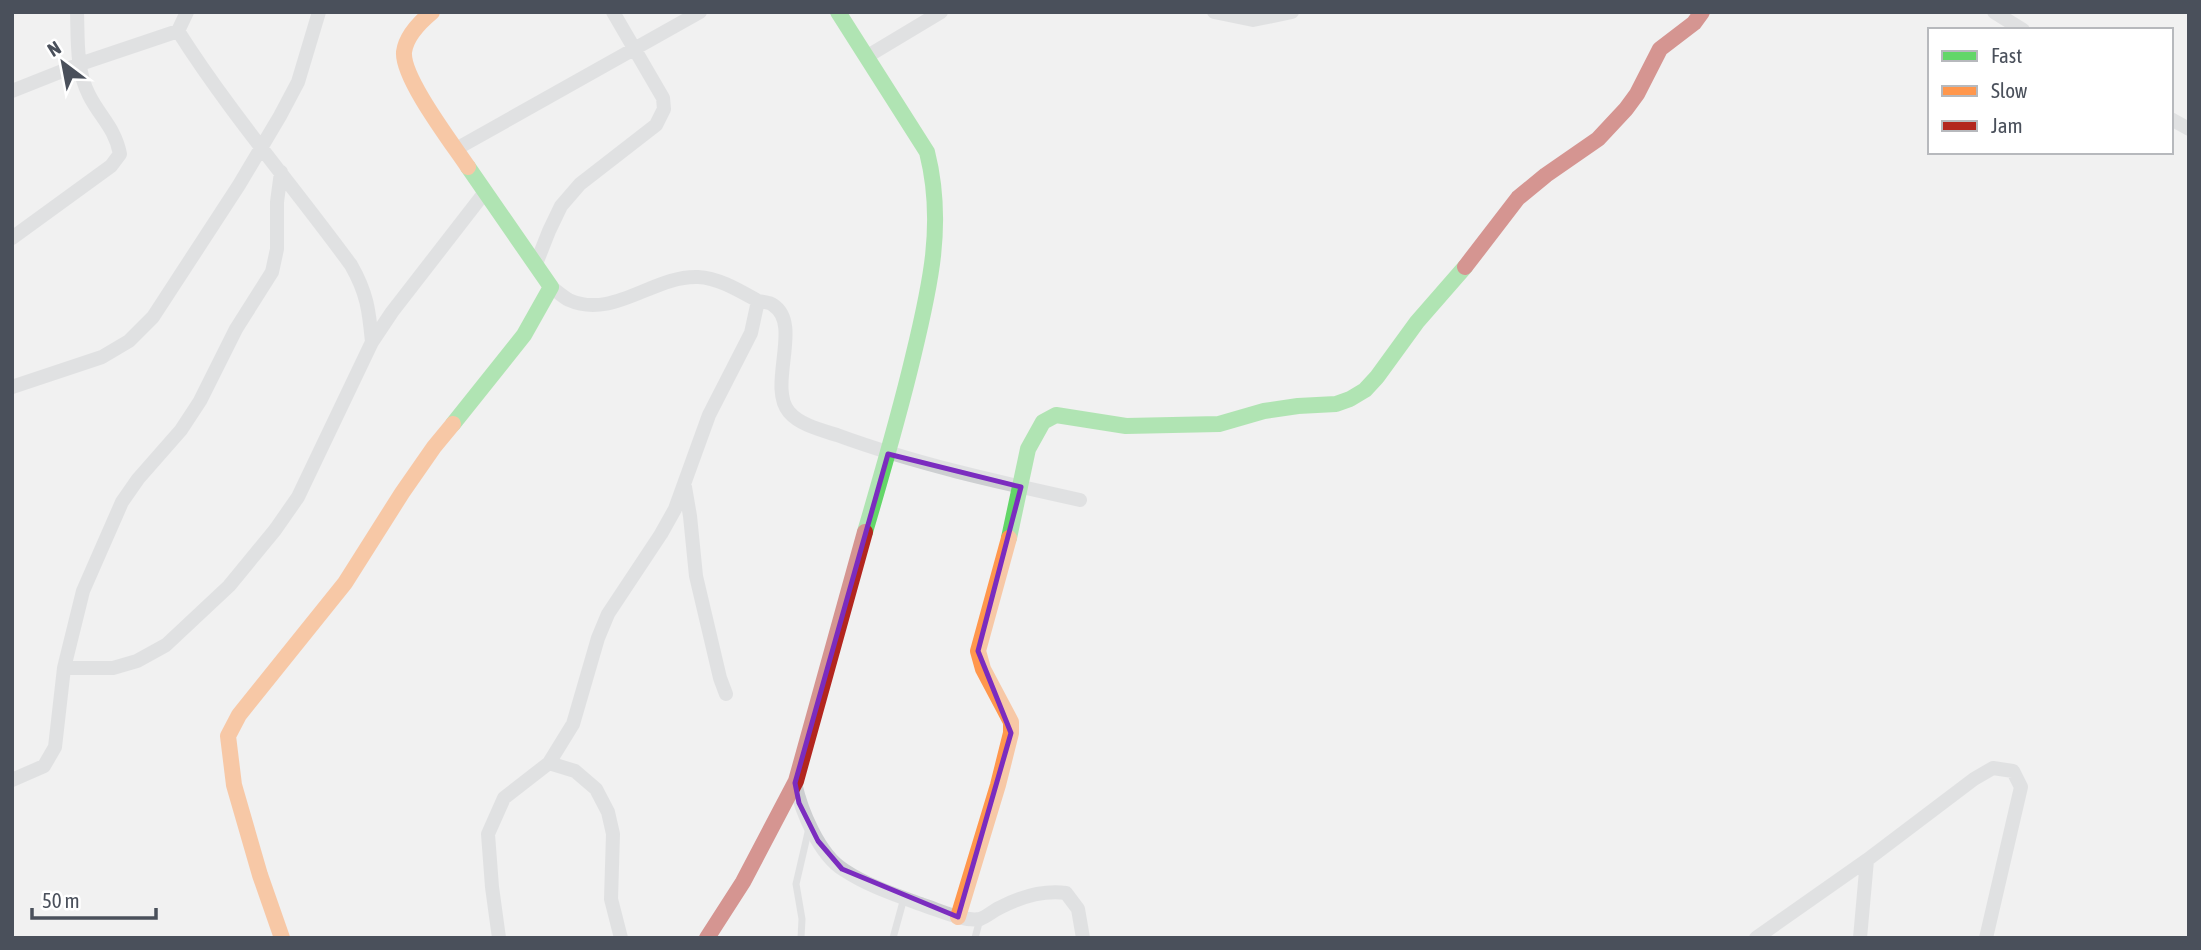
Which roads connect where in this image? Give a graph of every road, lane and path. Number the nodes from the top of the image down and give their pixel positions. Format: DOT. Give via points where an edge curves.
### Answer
graph roads {
  1 [pos="77,12"];
  2 [pos="187,12"];
  3 [pos="319,12"];
  4 [pos="432,12"];
  5 [pos="613,12"];
  6 [pos="700,12"];
  7 [pos="838,12"];
  8 [pos="941,12"];
  9 [pos="1214,12"];
  10 [pos="1292,12"];
  11 [pos="1702,12"];
  12 [pos="1994,12"];
  13 [pos="2020,28"];
  14 [pos="178,31"];
  15 [pos="636,48"];
  16 [pos="866,57"];
  17 [pos="80,64"];
  18 [pos="12,91"];
  19 [pos="2173,119"];
  20 [pos="2189,129"];
  21 [pos="261,147"];
  22 [pos="456,149"];
  23 [pos="281,172"];
  24 [pos="485,192"];
  25 [pos="12,238"];
  26 [pos="536,264"];
  27 [pos="551,287"];
  28 [pos="758,301"];
  29 [pos="372,342"];
  30 [pos="12,387"];
  31 [pos="888,454"];
  32 [pos="684,486"];
  33 [pos="1021,487"];
  34 [pos="1080,500"];
  35 [pos="64,668"];
  36 [pos="726,694"];
  37 [pos="549,763"];
  38 [pos="12,780"];
  39 [pos="795,783"];
  40 [pos="810,824"];
  41 [pos="1867,860"];
  42 [pos="904,898"];
  43 [pos="958,917"];
  44 [pos="980,919"];
  45 [pos="282,938"];
  46 [pos="499,938"];
  47 [pos="621,938"];
  48 [pos="707,938"];
  49 [pos="801,938"];
  50 [pos="893,938"];
  51 [pos="975,938"];
  52 [pos="1083,938"];
  53 [pos="1756,938"];
  54 [pos="1860,938"];
  55 [pos="1986,938"];
  1 -- 17 [label="street"];
  2 -- 14 [label="street"];
  3 -- 21 [label="street" via="298,82"];
  4 -- 22 [label="street" via="407,42 404,55 408,75"];
  5 -- 15 [label="street"];
  6 -- 15 [label="street"];
  7 -- 16 [label="street"];
  8 -- 16 [label="street"];
  9 -- 10 [label="street" via="1253,20"];
  11 -- 33 [label="street" via="1660,49 1637,94 1598,139 1518,198 1365,390 1336,404 1272,410 1219,424 1126,426 1056,415 1043,422 1028,449"];
  12 -- 13 [label="street"];
  14 -- 17 [label="street"];
  14 -- 21 [label="street"];
  15 -- 22 [label="street"];
  15 -- 26 [label="street" via="663,98 664,109 656,125 580,184 561,206"];
  16 -- 31 [label="street" via="928,152 934,171 936,229 931,276"];
  17 -- 18 [label="street"];
  17 -- 25 [label="street" via="90,97 117,139 120,154 111,166"];
  19 -- 20 [label="street"];
  21 -- 23 [label="street"];
  21 -- 30 [label="street" via="153,317 129,341 102,357"];
  22 -- 24 [label="street"];
  23 -- 29 [label="street" via="364,288"];
  23 -- 35 [label="street" via="272,272 236,329 200,401 122,502 83,591"];
  24 -- 26 [label="street"];
  24 -- 29 [label="street"];
  26 -- 27 [label="street"];
  27 -- 28 [label="street" via="569,300 592,306 674,280 699,277 727,284"];
  27 -- 45 [label="street" via="524,335 434,447 345,583 239,715 228,736 234,785"];
  28 -- 31 [label="street" via="773,304 782,314 786,331 781,378 789,412 805,424"];
  28 -- 32 [label="street" via="751,333 709,415"];
  29 -- 35 [label="street" via="298,497 229,586 166,645 137,661 113,668"];
  31 -- 33 [label="street"];
  31 -- 39 [label="street"];
  32 -- 36 [label="street" via="696,576"];
  32 -- 37 [label="street" via="661,534 608,614 573,724"];
  33 -- 34 [label="street"];
  33 -- 43 [label="street" via="978,651 1011,722 1011,733"];
  35 -- 38 [label="street" via="55,747 44,766"];
  37 -- 46 [label="street" via="504,798 488,834"];
  37 -- 47 [label="street" via="575,771 596,789 608,812 613,834 611,899"];
  39 -- 40 [label="street"];
  39 -- 48 [label="street" via="723,917"];
  40 -- 42 [label="street" via="842,869"];
  40 -- 49 [label="lane" via="796,884 803,919"];
  41 -- 53 [label="street"];
  41 -- 54 [label="street"];
  41 -- 55 [label="street" via="1974,779 1993,768 2013,771 2021,787"];
  42 -- 43 [label="street"];
  42 -- 50 [label="lane"];
  43 -- 44 [label="street"];
  44 -- 51 [label="lane"];
  44 -- 52 [label="street" via="1032,894 1066,893 1078,909"];
}
